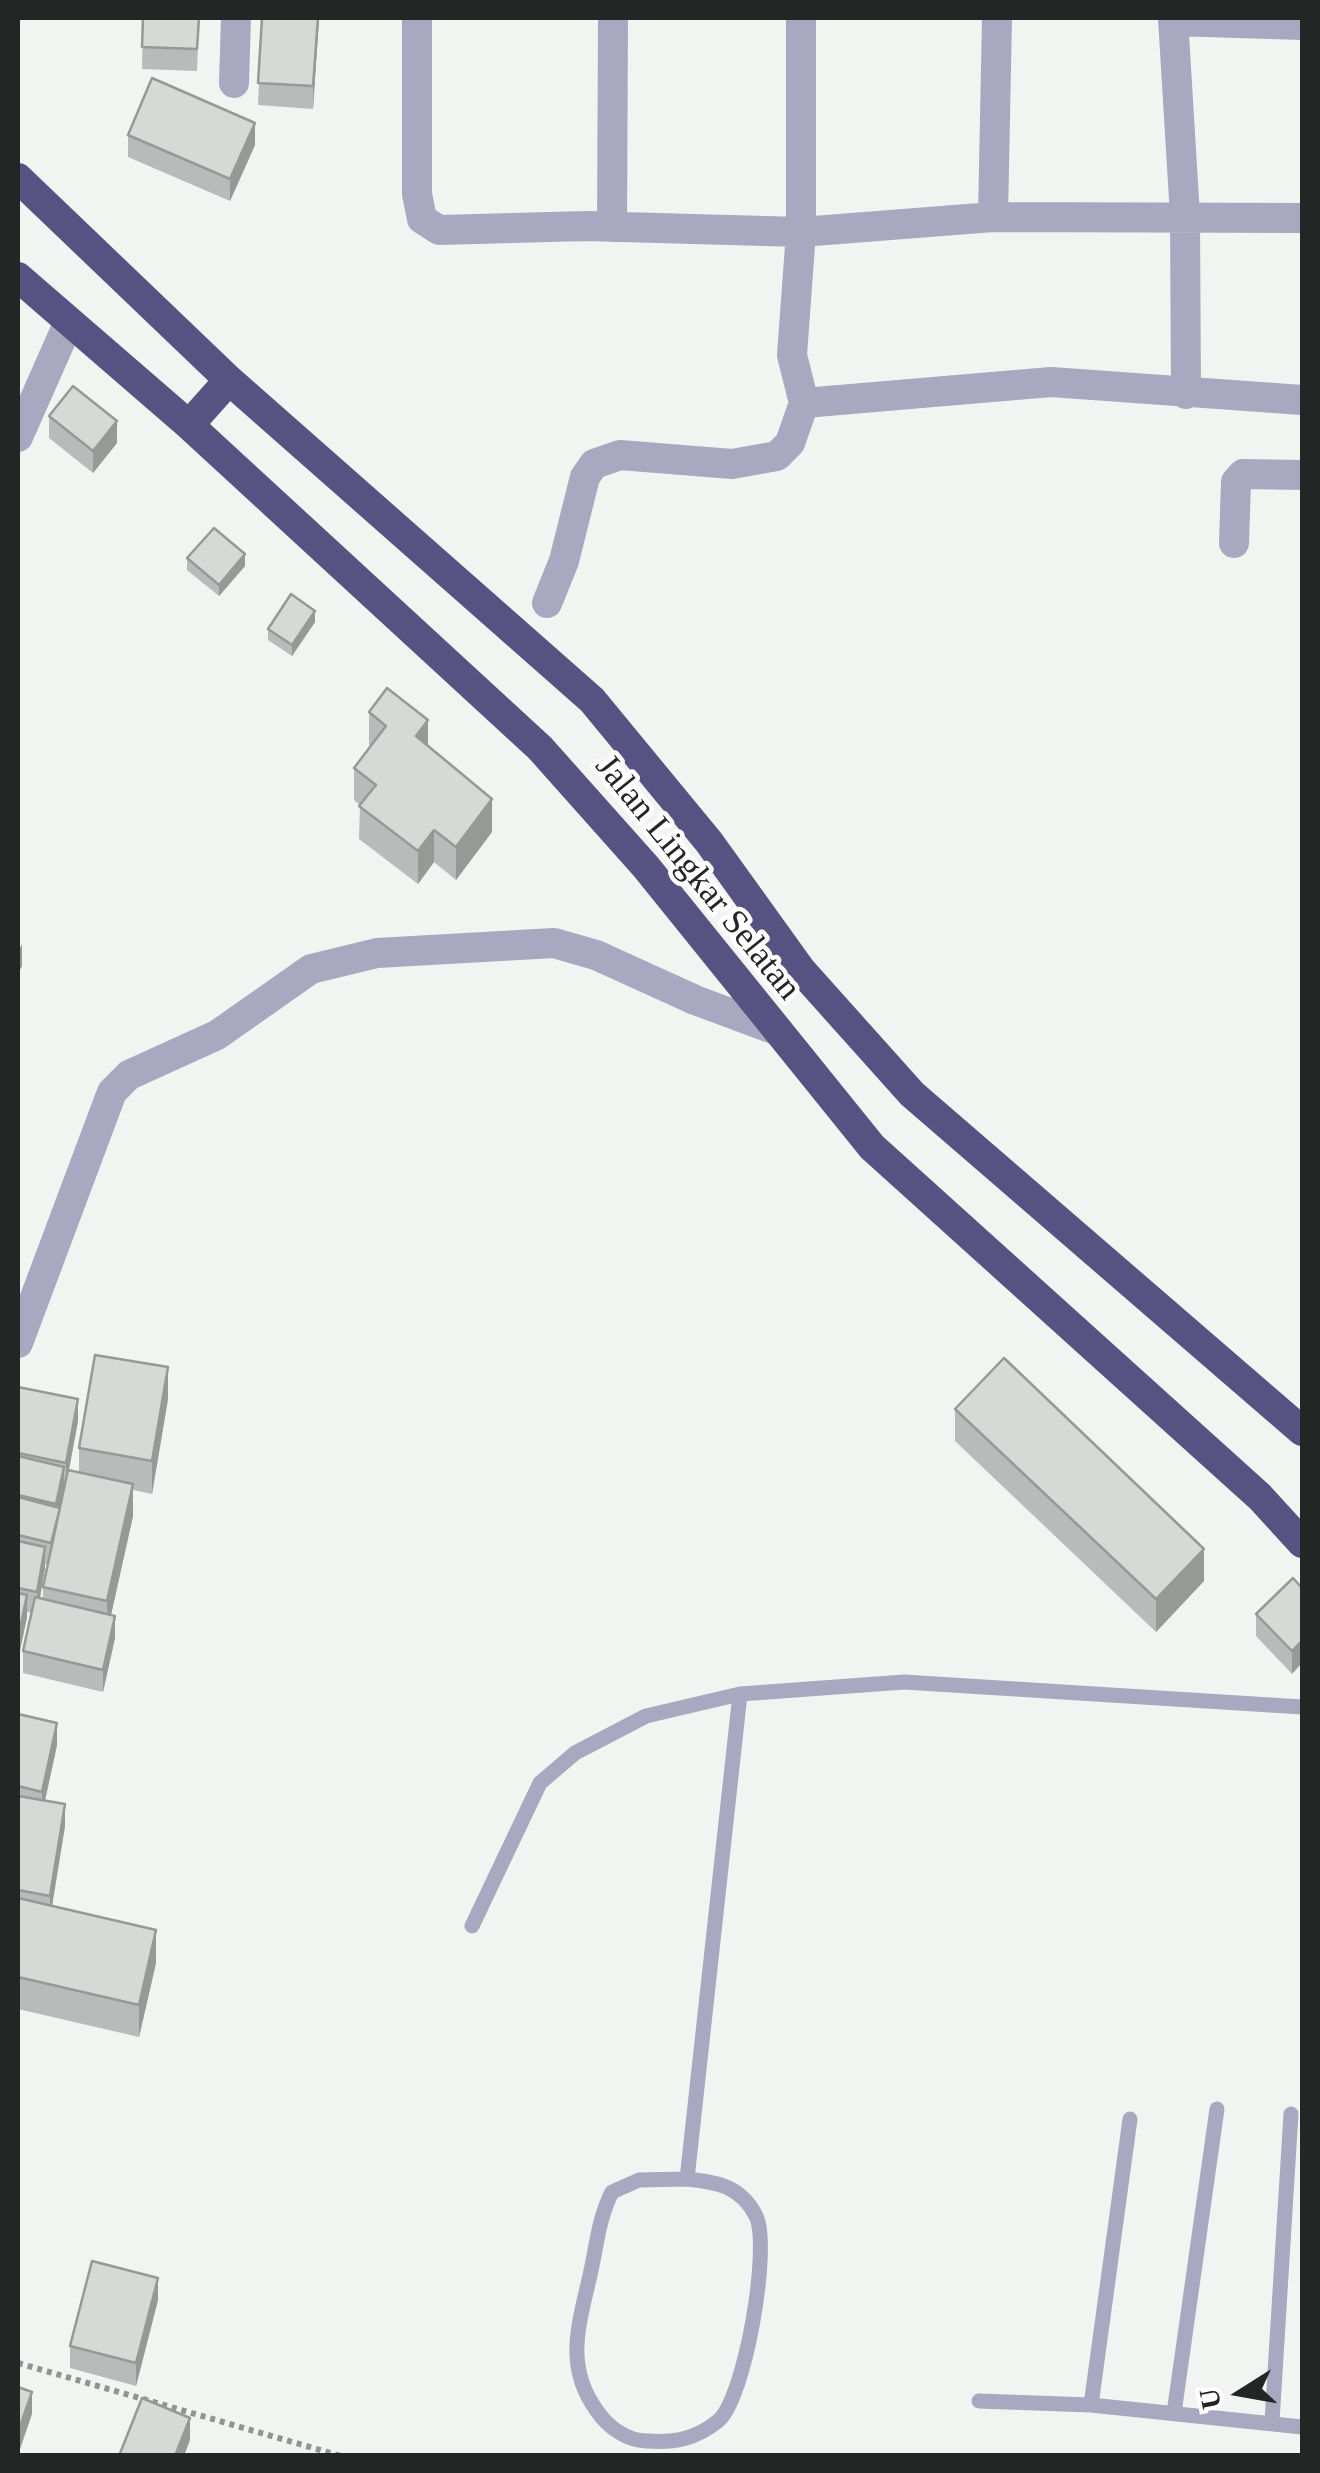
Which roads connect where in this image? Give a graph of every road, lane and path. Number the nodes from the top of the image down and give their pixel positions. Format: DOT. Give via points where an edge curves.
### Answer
graph roads {
  1 [pos="236,18"];
  2 [pos="416,18"];
  3 [pos="613,18"];
  4 [pos="801,18"];
  5 [pos="998,18"];
  6 [pos="1173,19"];
  7 [pos="1302,25"];
  8 [pos="234,82"];
  9 [pos="18,178"];
  10 [pos="1185,216"];
  11 [pos="994,217"];
  12 [pos="1302,218"];
  13 [pos="612,227"];
  14 [pos="801,232"];
  15 [pos="18,277"];
  16 [pos="68,324"];
  17 [pos="229,380"];
  18 [pos="1186,394"];
  19 [pos="1302,400"];
  20 [pos="804,403"];
  21 [pos="189,426"];
  22 [pos="18,438"];
  23 [pos="1302,475"];
  24 [pos="1234,543"];
  25 [pos="547,604"];
  26 [pos="773,1029"];
  27 [pos="18,1343"];
  28 [pos="1302,1431"];
  29 [pos="1302,1543"];
  30 [pos="740,1694"];
  31 [pos="1302,1706"];
  32 [pos="472,1926"];
  33 [pos="1217,2109"];
  34 [pos="1292,2114"];
  35 [pos="1130,2119"];
  36 [pos="687,2179"];
  37 [pos="18,2364"];
  38 [pos="978,2400"];
  39 [pos="1091,2405"];
  40 [pos="1174,2414"];
  41 [pos="1272,2421"];
  42 [pos="1302,2426"];
  43 [pos="341,2456"];
  1 -- 8 [label="street"];
  2 -- 13 [label="street" via="416,194 422,219 439,230"];
  3 -- 13 [label="street"];
  4 -- 14 [label="street"];
  5 -- 11 [label="street"];
  6 -- 7 [label="street"];
  6 -- 10 [label="street"];
  9 -- 17 [label="highway, Jalan Lingkar Selatan"];
  10 -- 11 [label="street"];
  10 -- 12 [label="street"];
  10 -- 18 [label="street"];
  11 -- 14 [label="street"];
  13 -- 14 [label="street"];
  14 -- 20 [label="street" via="792,355"];
  15 -- 16 [label="highway, Jalan Lingkar Selatan"];
  16 -- 21 [label="highway, Jalan Lingkar Selatan"];
  16 -- 22 [label="street"];
  17 -- 21 [label="highway"];
  17 -- 28 [label="highway, Jalan Lingkar Selatan" via="592,700 709,842 802,970 912,1094"];
  18 -- 19 [label="street"];
  18 -- 20 [label="street" via="1051,382"];
  20 -- 25 [label="street" via="790,443 776,456 732,464 620,456 594,464"];
  21 -- 26 [label="highway, Jalan Lingkar Selatan" via="540,748 646,867"];
  23 -- 24 [label="street" via="1244,474 1236,482"];
  26 -- 27 [label="street" via="554,943 377,952 311,969 217,1035 128,1075 112,1092"];
  26 -- 29 [label="highway, Jalan Lingkar Selatan" via="872,1147 1260,1497"];
  30 -- 31 [label="lane" via="904,1682"];
  30 -- 32 [label="lane" via="646,1716 574,1753 540,1783"];
  30 -- 36 [label="lane"];
  33 -- 40 [label="lane"];
  34 -- 41 [label="lane"];
  35 -- 39 [label="lane"];
  36 -- 36 [label="lane" via="639,2180 612,2192 575,2345 580,2388 606,2424 637,2441 679,2443 720,2420 741,2381 762,2246 757,2218 722,2182"];
  37 -- 43 [label="path"];
  38 -- 39 [label="lane"];
  39 -- 40 [label="lane"];
  40 -- 41 [label="lane"];
  41 -- 42 [label="lane"];
}
